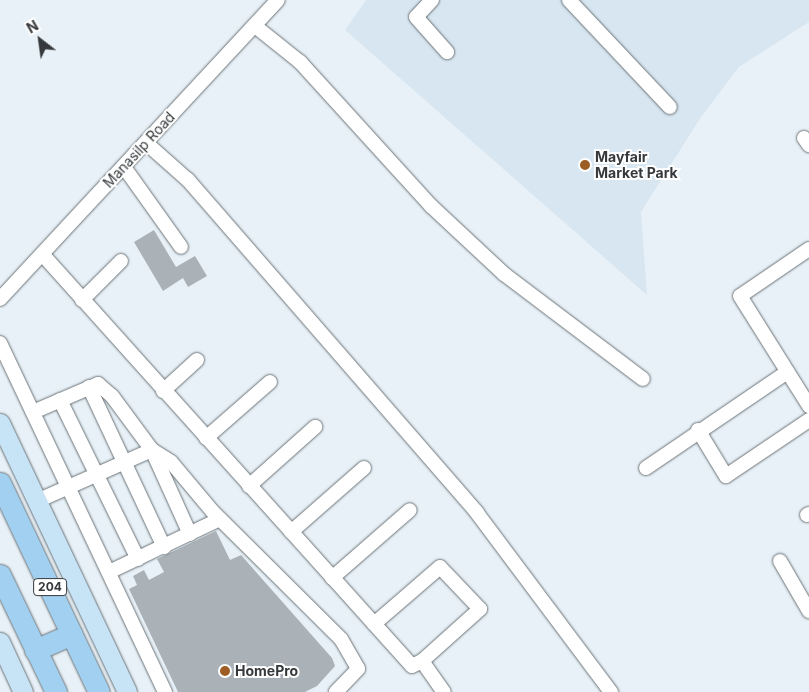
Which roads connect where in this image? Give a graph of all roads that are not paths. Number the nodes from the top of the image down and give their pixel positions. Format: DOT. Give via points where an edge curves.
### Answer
graph roads {
  1 [pos="278,0"];
  2 [pos="432,0"];
  3 [pos="569,0"];
  4 [pos="255,26"];
  5 [pos="447,52"];
  6 [pos="670,107"];
  7 [pos="146,143"];
  8 [pos="124,167"];
  9 [pos="181,247"];
  10 [pos="809,249"];
  11 [pos="43,255"];
  12 [pos="121,261"];
  13 [pos="0,300"];
  14 [pos="82,300"];
  15 [pos="0,343"];
  16 [pos="197,360"];
  17 [pos="787,372"];
  18 [pos="643,379"];
  19 [pos="270,382"];
  20 [pos="89,387"];
  21 [pos="163,391"];
  22 [pos="60,400"];
  23 [pos="809,406"];
  24 [pos="33,412"];
  25 [pos="809,420"];
  26 [pos="0,423"];
  27 [pos="315,427"];
  28 [pos="698,430"];
  29 [pos="206,438"];
  30 [pos="152,450"];
  31 [pos="125,461"];
  32 [pos="364,468"];
  33 [pos="646,468"];
  34 [pos="97,474"];
  35 [pos="0,483"];
  36 [pos="69,486"];
  37 [pos="249,486"];
  38 [pos="37,501"];
  39 [pos="410,510"];
  40 [pos="220,519"];
  41 [pos="291,532"];
  42 [pos="190,534"];
  43 [pos="164,547"];
  44 [pos="138,559"];
  45 [pos="780,561"];
  46 [pos="109,572"];
  47 [pos="0,575"];
  48 [pos="332,578"];
  49 [pos="809,611"];
  50 [pos="374,624"];
  51 [pos="72,634"];
  52 [pos="0,642"];
  53 [pos="35,650"];
  54 [pos="422,661"];
  55 [pos="24,692"];
  56 [pos="56,692"];
  57 [pos="99,692"];
  58 [pos="127,692"];
  59 [pos="165,692"];
  60 [pos="336,692"];
  61 [pos="444,692"];
  62 [pos="611,692"];
  1 -- 4 [label="street, Manasilp Road"];
  2 -- 5 [label="street" via="416,17"];
  3 -- 6 [label="street"];
  4 -- 7 [label="street, Manasilp Road"];
  4 -- 18 [label="street" via="300,62 431,206 504,274"];
  7 -- 8 [label="street, Manasilp Road"];
  7 -- 62 [label="street" via="188,180 478,513"];
  8 -- 9 [label="street"];
  8 -- 11 [label="street, Manasilp Road"];
  10 -- 17 [label="street" via="740,296"];
  11 -- 13 [label="street, Manasilp Road"];
  11 -- 14 [label="street"];
  12 -- 14 [label="street"];
  14 -- 21 [label="street"];
  15 -- 24 [label="street"];
  16 -- 21 [label="street"];
  17 -- 23 [label="street"];
  17 -- 28 [label="street"];
  19 -- 29 [label="street"];
  20 -- 22 [label="street"];
  20 -- 30 [label="street" via="98,384 112,396"];
  20 -- 31 [label="street"];
  21 -- 29 [label="street"];
  22 -- 24 [label="street"];
  22 -- 34 [label="street"];
  24 -- 36 [label="street"];
  25 -- 28 [label="street" via="726,476"];
  26 -- 38 [label="main road"];
  27 -- 37 [label="street"];
  28 -- 33 [label="street"];
  29 -- 37 [label="street"];
  30 -- 31 [label="street"];
  30 -- 40 [label="street" via="172,462"];
  30 -- 42 [label="street"];
  31 -- 34 [label="street"];
  31 -- 43 [label="street"];
  32 -- 41 [label="street"];
  34 -- 36 [label="street"];
  34 -- 44 [label="street"];
  35 -- 51 [label="highway, 204"];
  36 -- 38 [label="street"];
  36 -- 46 [label="street"];
  37 -- 41 [label="street"];
  38 -- 58 [label="main road"];
  39 -- 48 [label="street"];
  40 -- 42 [label="street"];
  40 -- 60 [label="street" via="341,639 358,669"];
  41 -- 48 [label="street"];
  42 -- 43 [label="street"];
  43 -- 44 [label="street"];
  44 -- 46 [label="street"];
  45 -- 49 [label="street"];
  46 -- 59 [label="street"];
  47 -- 53 [label="highway, 204"];
  48 -- 50 [label="street"];
  50 -- 54 [label="street" via="412,666"];
  50 -- 54 [label="street" via="440,567 480,609"];
  51 -- 53 [label="highway"];
  51 -- 57 [label="highway, 204"];
  52 -- 55 [label="main road"];
  53 -- 56 [label="highway, 204"];
  54 -- 61 [label="street"];
}
